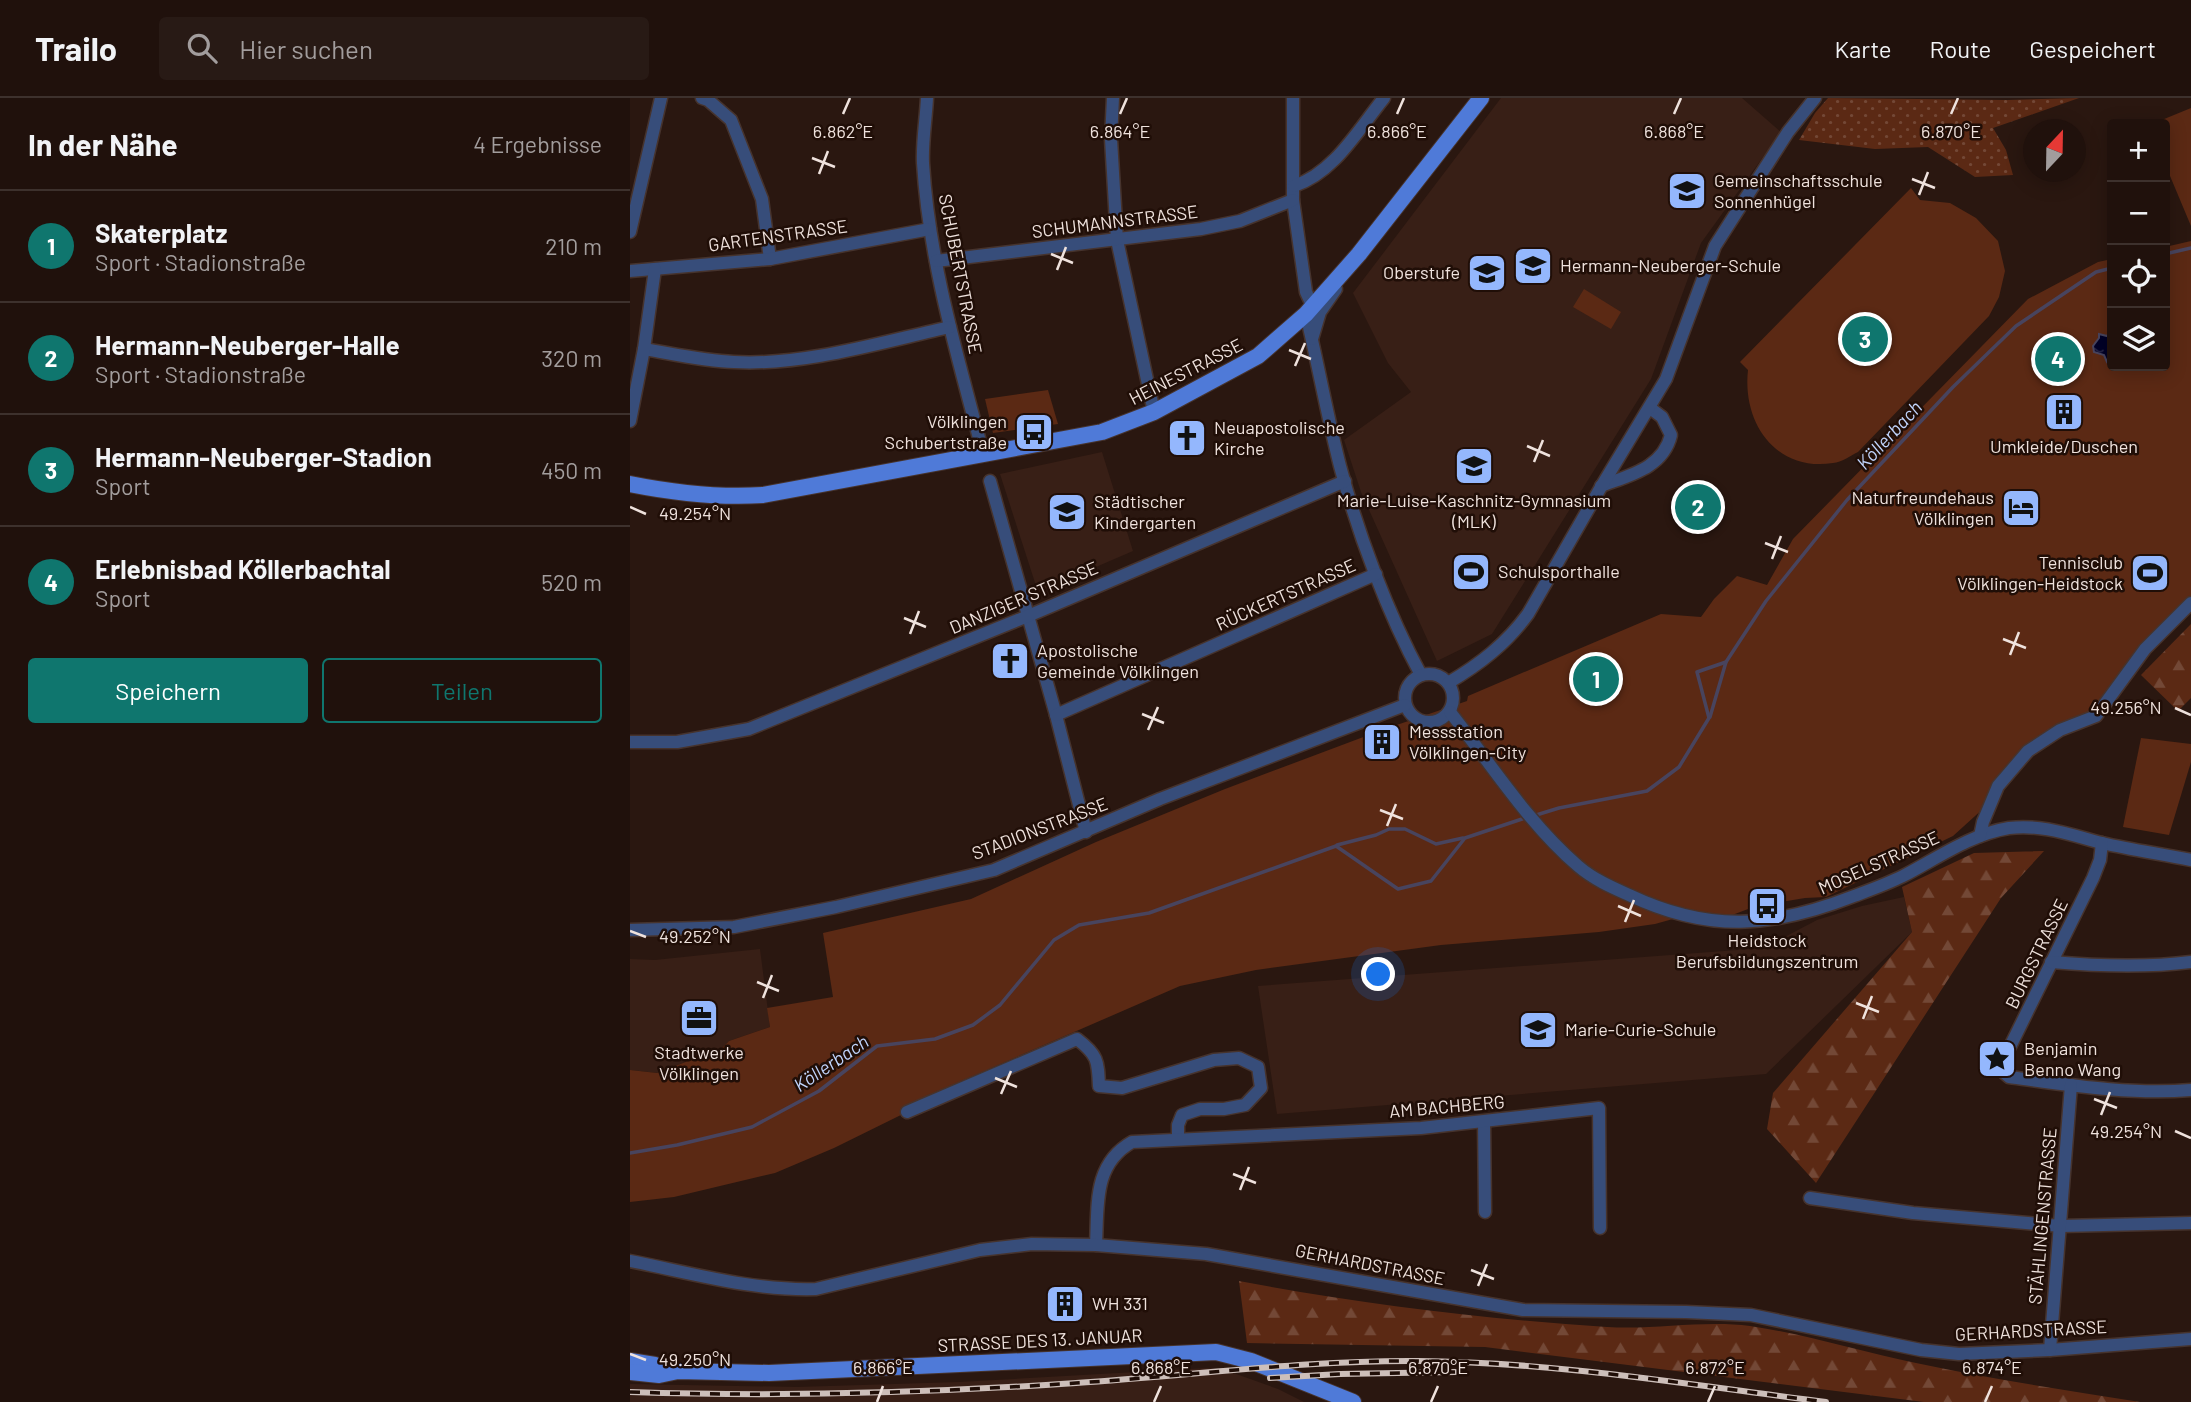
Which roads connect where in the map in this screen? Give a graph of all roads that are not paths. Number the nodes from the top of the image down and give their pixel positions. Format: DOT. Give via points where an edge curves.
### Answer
graph roads {
  1 [pos="661,98"];
  2 [pos="702,98"];
  3 [pos="927,98"];
  4 [pos="1113,98"];
  5 [pos="1293,98"];
  6 [pos="1384,98"];
  7 [pos="1481,98"];
  8 [pos="1815,98"];
  9 [pos="1294,186"];
  10 [pos="1293,200"];
  11 [pos="930,229"];
  12 [pos="630,232"];
  13 [pos="1117,240"];
  14 [pos="1359,254"];
  15 [pos="771,258"];
  16 [pos="936,261"];
  17 [pos="655,269"];
  18 [pos="630,271"];
  19 [pos="1309,310"];
  20 [pos="950,327"];
  21 [pos="1312,339"];
  22 [pos="644,348"];
  23 [pos="1650,408"];
  24 [pos="1154,412"];
  25 [pos="630,421"];
  26 [pos="983,453"];
  27 [pos="990,481"];
  28 [pos="1345,481"];
  29 [pos="630,484"];
  30 [pos="1601,486"];
  31 [pos="1376,574"];
  32 [pos="2191,604"];
  33 [pos="1028,616"];
  34 [pos="1421,675"];
  35 [pos="1448,683"];
  36 [pos="1405,705"];
  37 [pos="1450,712"];
  38 [pos="1056,715"];
  39 [pos="630,742"];
  40 [pos="1086,832"];
  41 [pos="1980,836"];
  42 [pos="2102,843"];
  43 [pos="2191,860"];
  44 [pos="630,930"];
  45 [pos="2051,962"];
  46 [pos="2191,962"];
  47 [pos="2071,1085"];
  48 [pos="2191,1090"];
  49 [pos="907,1112"];
  50 [pos="1484,1122"];
  51 [pos="1178,1139"];
  52 [pos="1810,1198"];
  53 [pos="1485,1212"];
  54 [pos="2191,1223"];
  55 [pos="2061,1226"];
  56 [pos="1600,1228"];
  57 [pos="1096,1245"];
  58 [pos="630,1261"];
  59 [pos="2191,1339"];
  60 [pos="2050,1350"];
  61 [pos="630,1360"];
  62 [pos="678,1371"];
  63 [pos="630,1372"];
  64 [pos="1353,1402"];
  1 -- 12 [label="street"];
  2 -- 15 [label="street" via="731,120 762,199"];
  3 -- 11 [label="street, SCHUBERTSTRASSE" via="923,160"];
  4 -- 13 [label="street"];
  5 -- 9 [label="street"];
  6 -- 9 [label="street" via="1334,160 1311,180"];
  7 -- 14 [label="main road, HEINESTRASSE"];
  8 -- 23 [label="street" via="1714,246 1667,379"];
  9 -- 10 [label="street"];
  10 -- 13 [label="street, SCHUMANNSTRASSE" via="1240,221"];
  10 -- 19 [label="street"];
  11 -- 15 [label="street, GARTENSTRASSE"];
  11 -- 16 [label="street, SCHUBERTSTRASSE"];
  13 -- 16 [label="street, SCHUMANNSTRASSE"];
  13 -- 24 [label="street"];
  14 -- 19 [label="main road, HEINESTRASSE"];
  14 -- 21 [label="street" via="1320,312"];
  15 -- 17 [label="street, GARTENSTRASSE"];
  16 -- 20 [label="street, SCHUBERTSTRASSE"];
  17 -- 18 [label="street, GARTENSTRASSE"];
  17 -- 22 [label="street"];
  19 -- 21 [label="street"];
  19 -- 24 [label="main road, HEINESTRASSE" via="1258,356"];
  20 -- 22 [label="street" via="770,362 734,362"];
  20 -- 26 [label="street, SCHUBERTSTRASSE"];
  21 -- 28 [label="street"];
  22 -- 25 [label="street"];
  23 -- 30 [label="street"];
  23 -- 30 [label="street" via="1662,417 1671,435 1668,448 1655,463"];
  24 -- 26 [label="main road, HEINESTRASSE" via="1102,432"];
  26 -- 29 [label="main road, HEINESTRASSE" via="763,495 727,498"];
  27 -- 33 [label="street"];
  28 -- 31 [label="street"];
  28 -- 33 [label="street, DANZIGER STRASSE"];
  30 -- 35 [label="street" via="1517,629 1492,654"];
  31 -- 34 [label="street"];
  31 -- 38 [label="street, RÜCKERTSTRASSE"];
  32 -- 41 [label="street" via="2145,649 2096,716 2060,730 2028,751 1998,786"];
  33 -- 38 [label="street"];
  33 -- 39 [label="street, DANZIGER STRASSE" via="749,729 677,742"];
  34 -- 35 [label="street" via="1431,674"];
  34 -- 36 [label="street" via="1410,682"];
  35 -- 37 [label="street" via="1453,692"];
  36 -- 37 [label="street" via="1413,717 1426,723 1439,721"];
  36 -- 40 [label="street, STADIONSTRASSE"];
  37 -- 41 [label="street, MOSELSTRASSE" via="1530,815 1580,868 1646,904 1689,917 1720,923 1800,914 1900,877"];
  38 -- 40 [label="street"];
  40 -- 44 [label="street, STADIONSTRASSE" via="994,870 836,907 734,927"];
  41 -- 42 [label="street, MOSELSTRASSE" via="2009,828 2043,828"];
  42 -- 43 [label="street, MOSELSTRASSE"];
  42 -- 45 [label="street, BURGSTRASSE" via="2093,878"];
  45 -- 46 [label="street" via="2105,966"];
  45 -- 47 [label="street, BURGSTRASSE" via="2002,1071 2009,1077"];
  47 -- 48 [label="street"];
  47 -- 55 [label="street, STÄHLINGENSTRASSE"];
  49 -- 51 [label="street" via="1077,1039 1098,1059 1099,1086 1122,1088 1214,1060 1239,1058 1258,1067 1261,1088 1245,1105 1182,1115"];
  50 -- 51 [label="street, AM BACHBERG" via="1332,1134"];
  50 -- 53 [label="street"];
  50 -- 56 [label="street, AM BACHBERG" via="1598,1108"];
  51 -- 57 [label="street, AM BACHBERG" via="1132,1142 1105,1166"];
  52 -- 55 [label="street"];
  54 -- 55 [label="street"];
  55 -- 60 [label="street, STÄHLINGENSTRASSE"];
  57 -- 58 [label="street, GERHARDSTRASSE" via="1032,1244 980,1250 816,1289 789,1290"];
  57 -- 60 [label="street, GERHARDSTRASSE" via="1218,1256 1523,1310 1751,1315 1921,1350 1959,1354"];
  59 -- 60 [label="street, GERHARDSTRASSE"];
  61 -- 62 [label="main road, STRASSE DES 13. JANUAR"];
  62 -- 63 [label="main road, STRASSE DES 13. JANUAR" via="659,1375"];
  62 -- 64 [label="main road, STRASSE DES 13. JANUAR" via="769,1373 1216,1352 1251,1361"];
}
